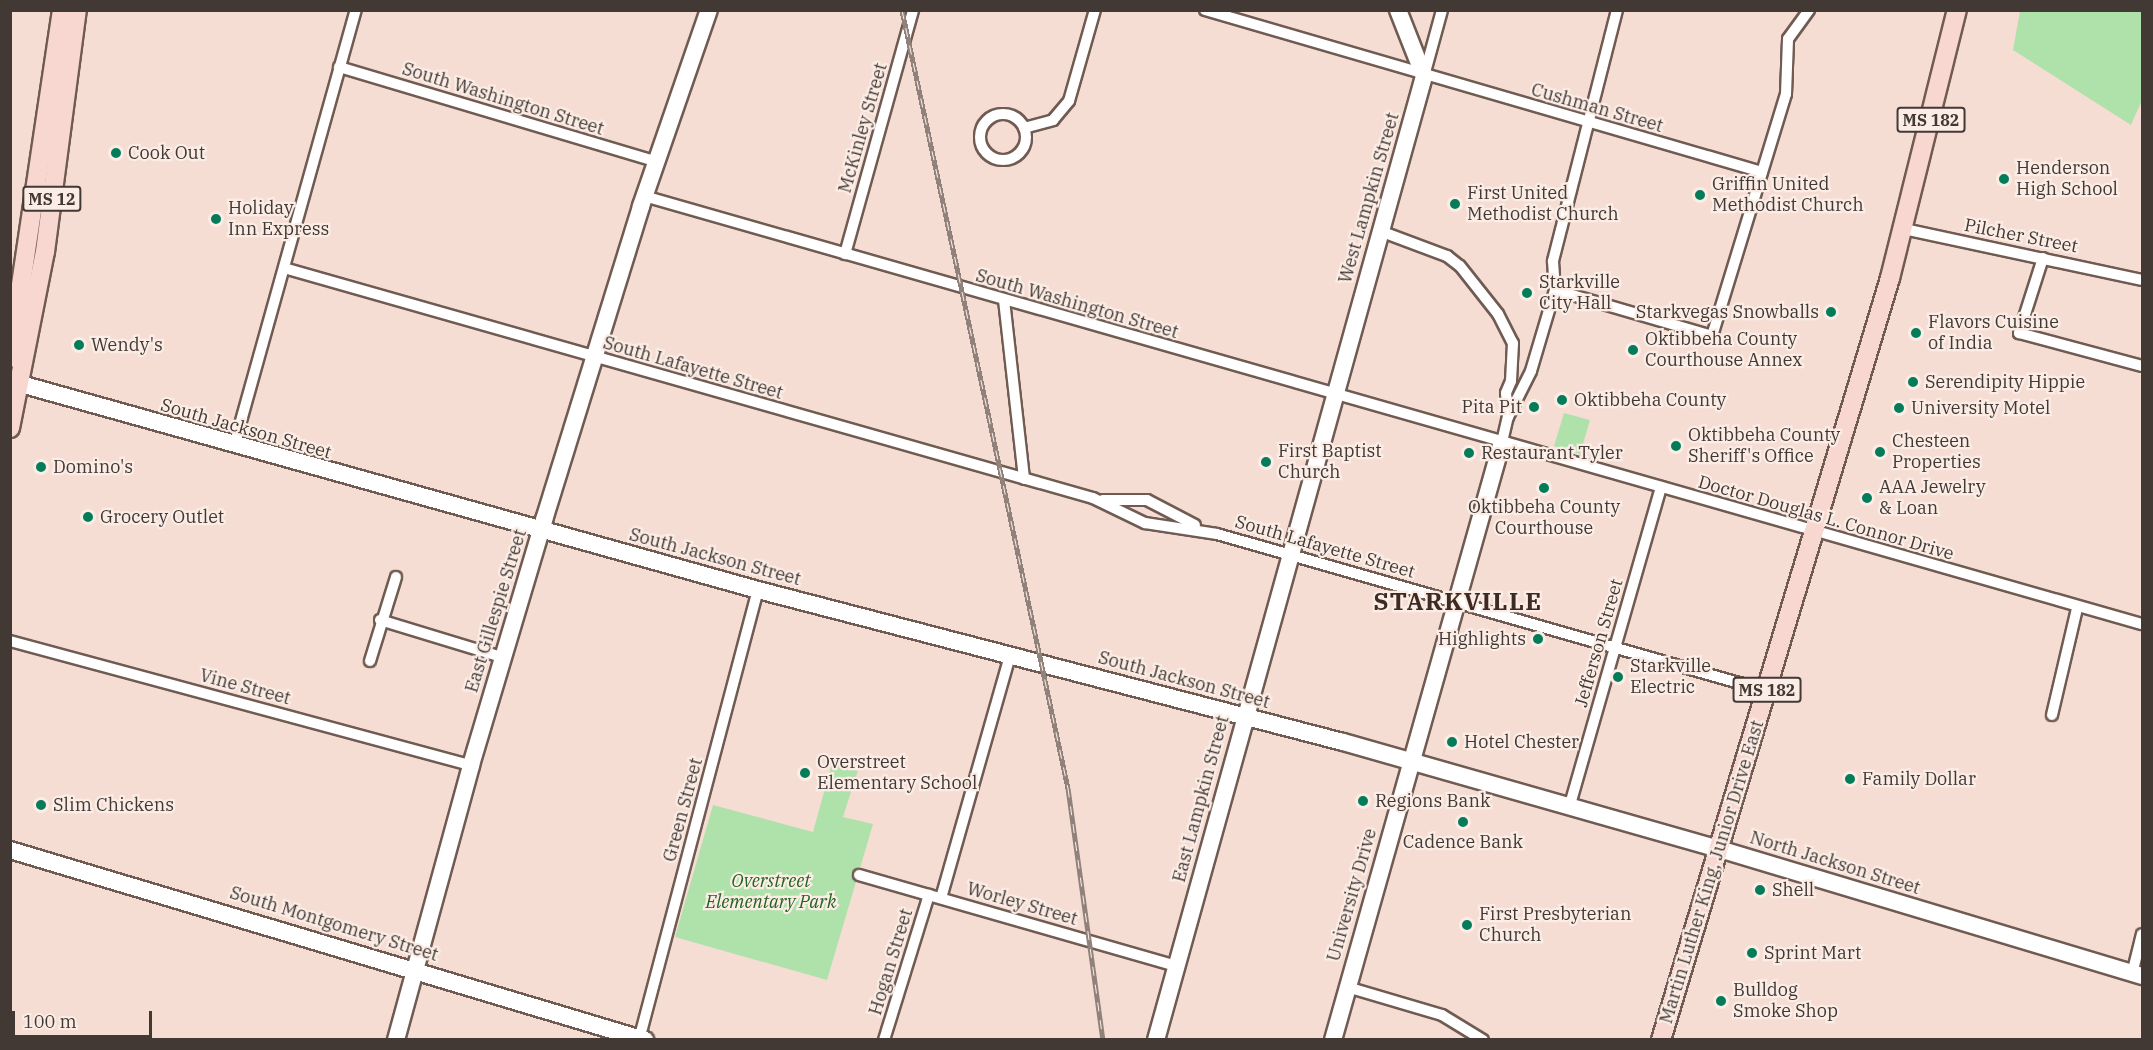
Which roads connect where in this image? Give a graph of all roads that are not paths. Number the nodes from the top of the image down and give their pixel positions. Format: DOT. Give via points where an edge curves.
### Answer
graph roads {
  1 [pos="62,10"];
  2 [pos="77,10"];
  3 [pos="356,10"];
  4 [pos="709,10"];
  5 [pos="913,10"];
  6 [pos="1095,10"];
  7 [pos="1205,10"];
  8 [pos="1398,10"];
  9 [pos="1442,10"];
  10 [pos="1617,10"];
  11 [pos="1809,10"];
  12 [pos="1957,10"];
  13 [pos="339,67"];
  14 [pos="1424,76"];
  15 [pos="1589,121"];
  16 [pos="1024,128"];
  17 [pos="657,162"];
  18 [pos="1762,172"];
  19 [pos="644,196"];
  20 [pos="1904,229"];
  21 [pos="1380,231"];
  22 [pos="845,254"];
  23 [pos="2043,258"];
  24 [pos="284,268"];
  25 [pos="2142,280"];
  26 [pos="1555,290"];
  27 [pos="1004,300"];
  28 [pos="10,358"];
  29 [pos="596,358"];
  30 [pos="2142,366"];
  31 [pos="1511,381"];
  32 [pos="15,384"];
  33 [pos="1524,386"];
  34 [pos="1334,396"];
  35 [pos="1508,417"];
  36 [pos="10,428"];
  37 [pos="1502,442"];
  38 [pos="234,446"];
  39 [pos="1024,479"];
  40 [pos="1661,488"];
  41 [pos="1125,507"];
  42 [pos="1170,511"];
  43 [pos="1165,525"];
  44 [pos="541,530"];
  45 [pos="1815,531"];
  46 [pos="1217,534"];
  47 [pos="1285,553"];
  48 [pos="396,577"];
  49 [pos="758,590"];
  50 [pos="1458,602"];
  51 [pos="2077,608"];
  52 [pos="380,620"];
  53 [pos="2142,624"];
  54 [pos="10,641"];
  55 [pos="1615,647"];
  56 [pos="1010,655"];
  57 [pos="502,657"];
  58 [pos="370,661"];
  59 [pos="1767,691"];
  60 [pos="2052,715"];
  61 [pos="1244,716"];
  62 [pos="1411,762"];
  63 [pos="471,765"];
  64 [pos="1569,808"];
  65 [pos="1719,849"];
  66 [pos="10,850"];
  67 [pos="859,875"];
  68 [pos="929,895"];
  69 [pos="941,898"];
  70 [pos="2142,934"];
  71 [pos="1176,966"];
  72 [pos="415,970"];
  73 [pos="2137,975"];
  74 [pos="1347,987"];
  75 [pos="641,1039"];
  76 [pos="396,1040"];
  77 [pos="884,1040"];
  78 [pos="1156,1040"];
  79 [pos="1333,1040"];
  80 [pos="1483,1040"];
  81 [pos="1661,1040"];
  1 -- 28 [label="main road, MS 12 / MS 12"];
  2 -- 32 [label="main road, MS 12" via="45,252"];
  3 -- 13 [label="street"];
  4 -- 17 [label="street, East Gillespie Street"];
  5 -- 22 [label="street, McKinley Street"];
  6 -- 16 [label="street" via="1070,101 1053,120"];
  7 -- 14 [label="street, Cushman Street" via="1407,67"];
  8 -- 14 [label="street"];
  9 -- 14 [label="street, West Lampkin Street"];
  10 -- 15 [label="street"];
  11 -- 18 [label="street" via="1788,39 1786,94"];
  12 -- 20 [label="main road, MS 182"];
  13 -- 17 [label="street, South Washington Street"];
  13 -- 24 [label="street"];
  14 -- 15 [label="street, Cushman Street"];
  14 -- 21 [label="street, West Lampkin Street"];
  15 -- 18 [label="street, Cushman Street"];
  15 -- 26 [label="street" via="1552,261"];
  16 -- 16 [label="street" via="1025,142 1017,155 995,159 984,150 982,128 992,116 1014,116"];
  17 -- 19 [label="street, East Gillespie Street"];
  18 -- 26 [label="street" via="1712,336"];
  19 -- 22 [label="street, South Washington Street"];
  19 -- 29 [label="street, East Gillespie Street"];
  20 -- 23 [label="street, Pilcher Street"];
  20 -- 45 [label="main road, MS 182"];
  21 -- 31 [label="street" via="1431,248 1460,266 1511,333"];
  21 -- 34 [label="street, West Lampkin Street"];
  22 -- 27 [label="street, South Washington Street"];
  23 -- 25 [label="street, Pilcher Street"];
  23 -- 30 [label="street" via="2019,333"];
  24 -- 29 [label="street, South Lafayette Street"];
  24 -- 38 [label="street"];
  26 -- 33 [label="street"];
  27 -- 34 [label="street, South Washington Street"];
  27 -- 39 [label="street"];
  29 -- 39 [label="street, South Lafayette Street"];
  29 -- 44 [label="street, East Gillespie Street"];
  31 -- 33 [label="street"];
  31 -- 35 [label="street" via="1506,393"];
  32 -- 36 [label="main road, MS 12"];
  32 -- 38 [label="street, South Jackson Street"];
  33 -- 35 [label="street"];
  34 -- 37 [label="street, South Washington Street"];
  34 -- 47 [label="street, East Lampkin Street"];
  35 -- 37 [label="street"];
  37 -- 40 [label="street, Doctor Douglas L. Connor Drive"];
  37 -- 50 [label="street, University Drive"];
  38 -- 44 [label="street, South Jackson Street"];
  39 -- 41 [label="street, South Lafayette Street"];
  40 -- 45 [label="street, Doctor Douglas L. Connor Drive"];
  40 -- 55 [label="street, Jefferson Street"];
  41 -- 42 [label="street, South Lafayette Street" via="1147,500"];
  41 -- 43 [label="street, South Lafayette Street" via="1145,523"];
  42 -- 43 [label="street" via="1171,521"];
  42 -- 46 [label="street, South Lafayette Street"];
  43 -- 46 [label="street, South Lafayette Street"];
  44 -- 49 [label="street, South Jackson Street"];
  44 -- 57 [label="street, East Gillespie Street"];
  45 -- 51 [label="street, Doctor Douglas L. Connor Drive"];
  45 -- 59 [label="main road, Martin Luther King, Junior Drive East / MS 182"];
  46 -- 47 [label="street, South Lafayette Street"];
  47 -- 50 [label="street, South Lafayette Street"];
  47 -- 61 [label="street, East Lampkin Street"];
  48 -- 52 [label="street"];
  49 -- 56 [label="street, South Jackson Street"];
  49 -- 75 [label="street, Green Street"];
  50 -- 55 [label="street, South Lafayette Street"];
  50 -- 62 [label="street, University Drive"];
  51 -- 53 [label="street, Doctor Douglas L. Connor Drive"];
  51 -- 60 [label="street"];
  52 -- 57 [label="street"];
  52 -- 58 [label="street"];
  54 -- 63 [label="street, Vine Street"];
  55 -- 59 [label="street, South Lafayette Street"];
  55 -- 64 [label="street, Jefferson Street"];
  56 -- 61 [label="street, South Jackson Street"];
  56 -- 69 [label="street"];
  57 -- 63 [label="street, East Gillespie Street"];
  59 -- 65 [label="main road, Martin Luther King, Junior Drive East / MS 182"];
  61 -- 62 [label="street, South Jackson Street"];
  61 -- 71 [label="street, East Lampkin Street"];
  62 -- 64 [label="street, North Jackson Street"];
  62 -- 74 [label="street, University Drive"];
  63 -- 72 [label="street, East Gillespie Street"];
  64 -- 65 [label="street, North Jackson Street"];
  65 -- 73 [label="street, North Jackson Street"];
  65 -- 81 [label="main road, Martin Luther King, Junior Drive East / MS 182"];
  66 -- 72 [label="street, South Montgomery Street"];
  67 -- 68 [label="street, Worley Street"];
  68 -- 69 [label="street, Worley Street"];
  68 -- 77 [label="street, Hogan Street"];
  69 -- 71 [label="street, Worley Street"];
  70 -- 73 [label="street"];
  71 -- 78 [label="street, East Lampkin Street"];
  72 -- 75 [label="street, South Montgomery Street"];
  72 -- 76 [label="street, East Gillespie Street"];
  74 -- 79 [label="street, University Drive"];
  74 -- 80 [label="street" via="1442,1015"];
}
